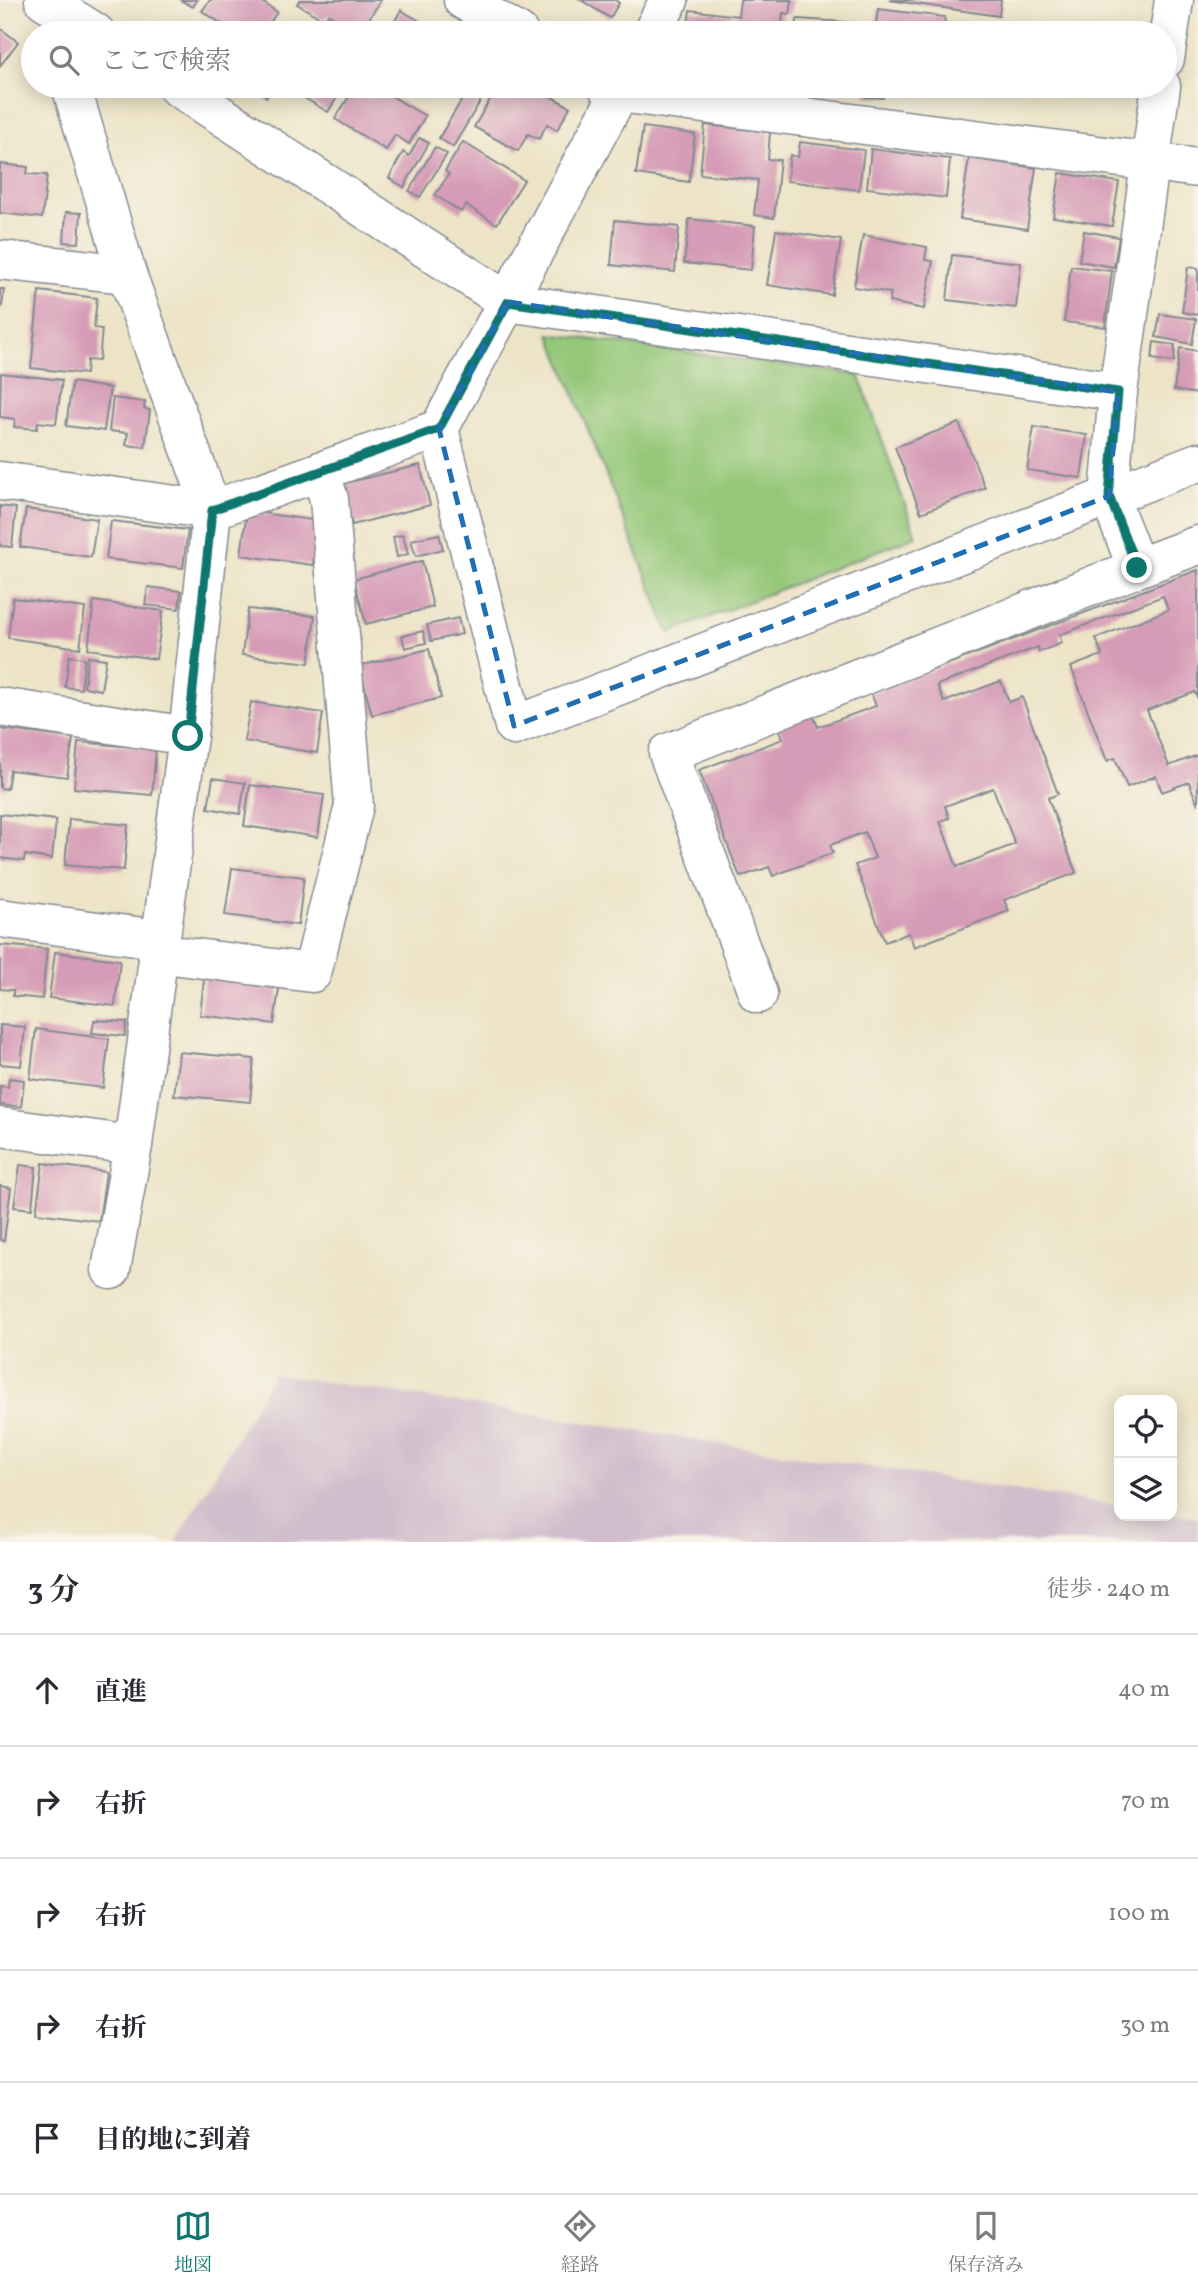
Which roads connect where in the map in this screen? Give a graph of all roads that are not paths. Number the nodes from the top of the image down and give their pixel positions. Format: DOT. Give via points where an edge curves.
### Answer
graph roads {
  1 [pos="45,0"];
  2 [pos="463,0"];
  3 [pos="669,0"];
  4 [pos="1174,0"];
  5 [pos="51,21"];
  6 [pos="77,21"];
  7 [pos="499,21"];
  8 [pos="658,21"];
  9 [pos="1171,21"];
  10 [pos="75,98"];
  11 [pos="194,98"];
  12 [pos="612,98"];
  13 [pos="690,98"];
  14 [pos="1159,98"];
  15 [pos="1150,161"];
  16 [pos="1198,167"];
  17 [pos="0,260"];
  18 [pos="127,274"];
  19 [pos="508,302"];
  20 [pos="1118,392"];
  21 [pos="439,429"];
  22 [pos="1198,462"];
  23 [pos="320,471"];
  24 [pos="0,481"];
  25 [pos="1109,496"];
  26 [pos="212,510"];
  27 [pos="1198,545"];
  28 [pos="1137,568"];
  29 [pos="0,707"];
  30 [pos="188,736"];
  31 [pos="0,918"];
  32 [pos="158,946"];
  33 [pos="758,994"];
  34 [pos="0,1127"];
  35 [pos="133,1145"];
  36 [pos="111,1270"];
  1 -- 5 [label="street"];
  1 -- 6 [label="street"];
  2 -- 7 [label="street"];
  3 -- 8 [label="street"];
  4 -- 9 [label="street"];
  10 -- 18 [label="street"];
  11 -- 19 [label="street"];
  12 -- 19 [label="street"];
  13 -- 15 [label="street"];
  14 -- 15 [label="street"];
  15 -- 16 [label="street"];
  15 -- 20 [label="street"];
  17 -- 18 [label="street"];
  18 -- 26 [label="street"];
  19 -- 20 [label="street"];
  19 -- 21 [label="street"];
  20 -- 25 [label="street"];
  21 -- 23 [label="street"];
  21 -- 25 [label="street" via="514,726"];
  22 -- 25 [label="street"];
  23 -- 26 [label="street"];
  23 -- 32 [label="street" via="329,499 354,806 312,972"];
  24 -- 26 [label="street"];
  25 -- 28 [label="street"];
  26 -- 30 [label="street"];
  27 -- 28 [label="street"];
  28 -- 33 [label="street" via="668,753"];
  29 -- 30 [label="street"];
  30 -- 32 [label="street"];
  31 -- 32 [label="street"];
  32 -- 35 [label="street"];
  34 -- 35 [label="street"];
  35 -- 36 [label="street"];
}
